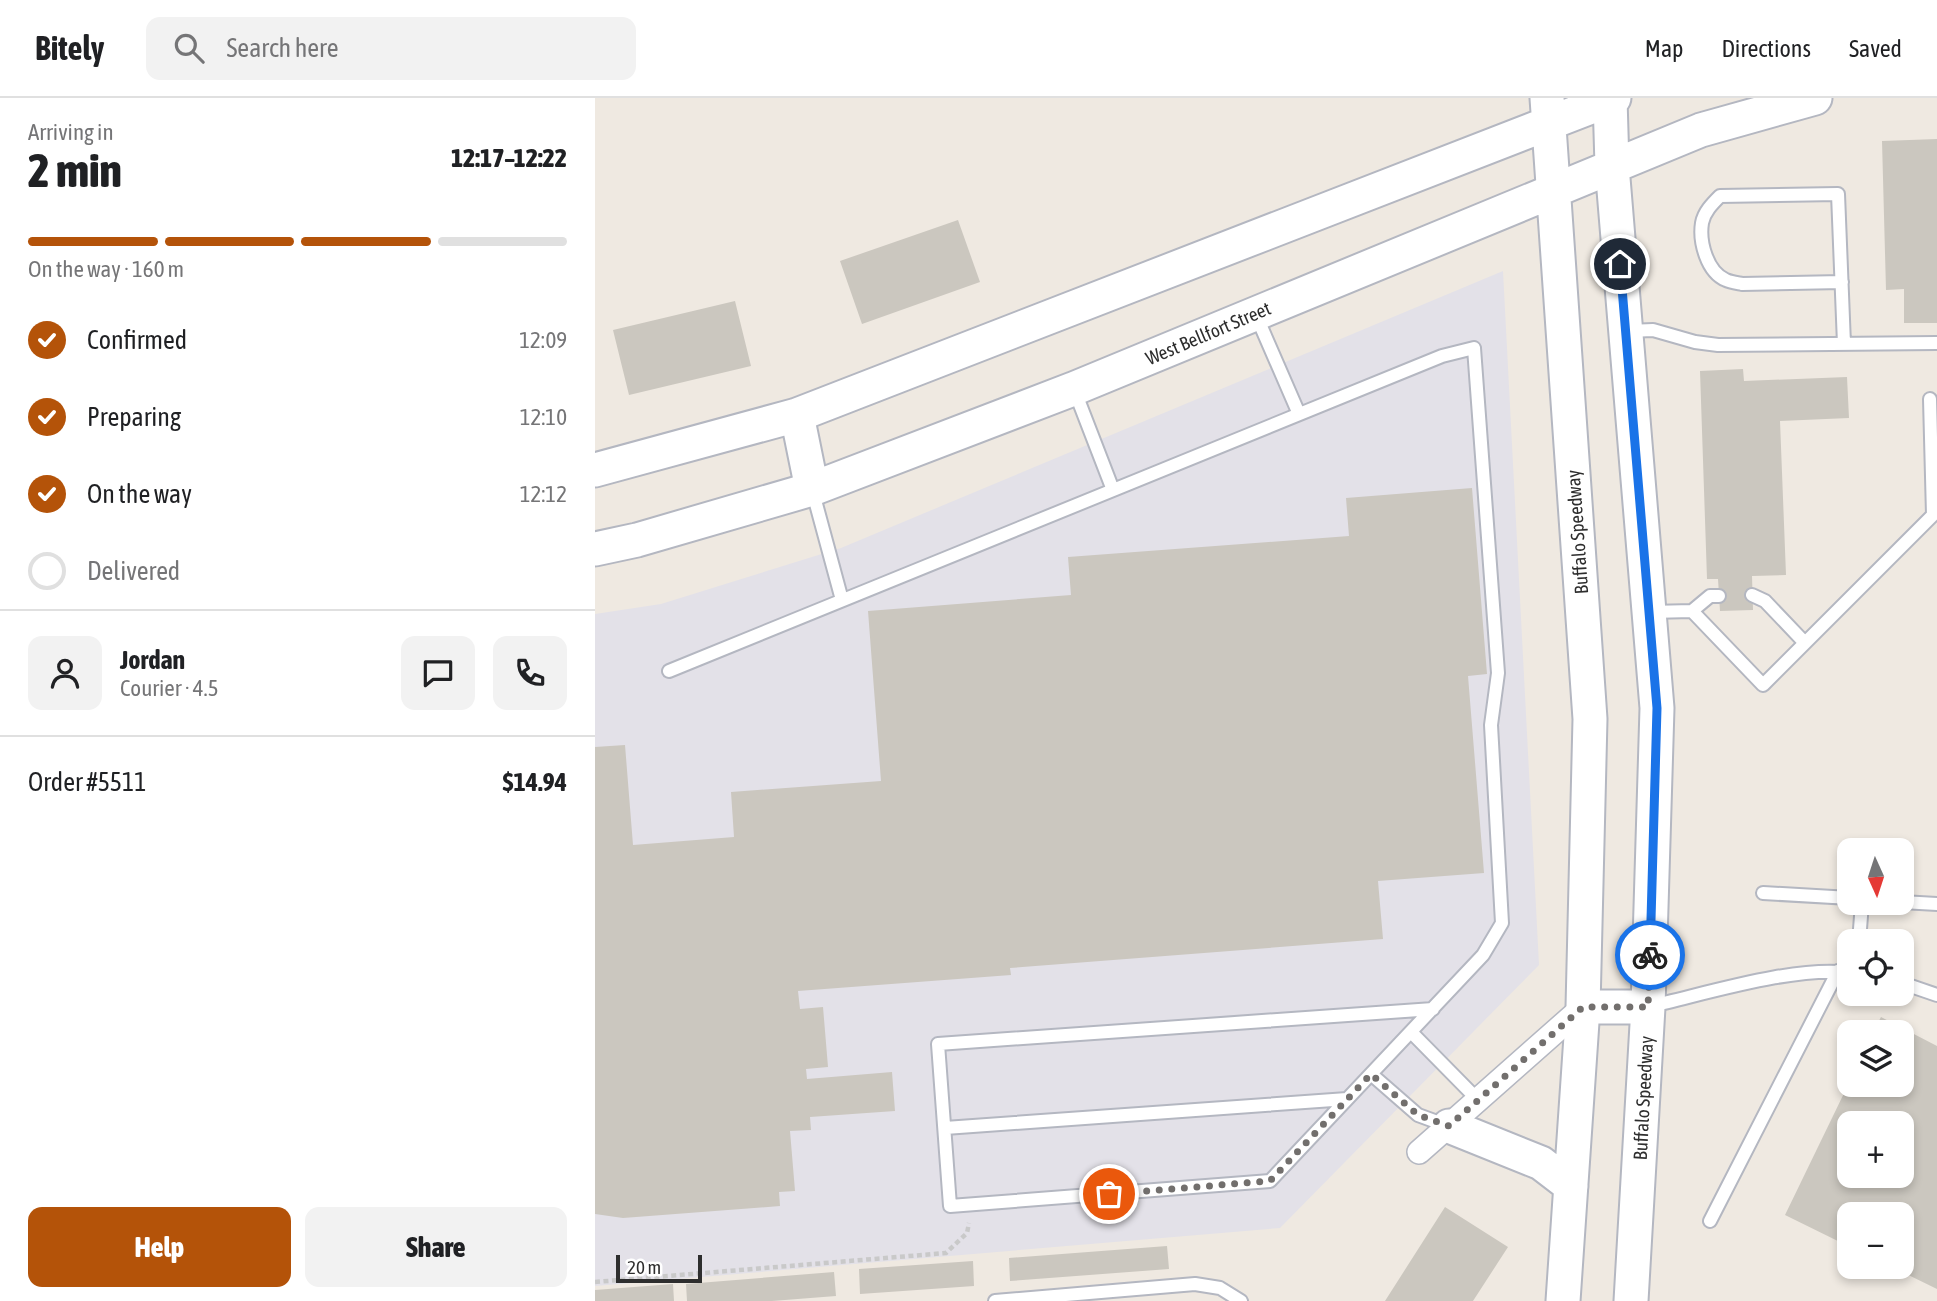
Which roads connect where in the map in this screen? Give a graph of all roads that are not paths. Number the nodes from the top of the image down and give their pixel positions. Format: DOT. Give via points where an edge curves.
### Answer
graph roads {
  1 [pos="1815,98"];
  2 [pos="1612,99"];
  3 [pos="1548,111"];
  4 [pos="1612,166"];
  5 [pos="1553,189"];
  6 [pos="1842,282"];
  7 [pos="1255,313"];
  8 [pos="1626,331"];
  9 [pos="1937,343"];
  10 [pos="1845,344"];
  11 [pos="1073,389"];
  12 [pos="1930,399"];
  13 [pos="1299,414"];
  14 [pos="797,415"];
  15 [pos="595,470"];
  16 [pos="811,489"];
  17 [pos="1113,490"];
  18 [pos="595,549"];
  19 [pos="1752,595"];
  20 [pos="1719,596"];
  21 [pos="842,600"];
  22 [pos="1692,611"];
  23 [pos="1649,612"];
  24 [pos="1805,642"];
  25 [pos="669,671"];
  26 [pos="1763,893"];
  27 [pos="1837,897"];
  28 [pos="1915,903"];
  29 [pos="1937,904"];
  30 [pos="1837,972"];
  31 [pos="1837,985"];
  32 [pos="1914,986"];
  33 [pos="1937,995"];
  34 [pos="1583,1007"];
  35 [pos="1648,1007"];
  36 [pos="1433,1009"];
  37 [pos="1411,1032"];
  38 [pos="1371,1074"];
  39 [pos="1347,1099"];
  40 [pos="1478,1100"];
  41 [pos="1449,1126"];
  42 [pos="944,1128"];
  43 [pos="1419,1152"];
  44 [pos="1571,1186"];
  45 [pos="1710,1221"];
  46 [pos="995,1301"];
  47 [pos="1241,1301"];
  48 [pos="1563,1301"];
  49 [pos="1632,1301"];
  1 -- 4 [label="main road, West Bellfort Street" via="1702,130"];
  2 -- 3 [label="main road"];
  2 -- 4 [label="main road, Buffalo Speedway"];
  3 -- 5 [label="main road, Buffalo Speedway"];
  3 -- 14 [label="main road"];
  4 -- 5 [label="main road, West Bellfort Street"];
  4 -- 8 [label="main road, Buffalo Speedway"];
  5 -- 7 [label="main road, West Bellfort Street"];
  5 -- 34 [label="main road, Buffalo Speedway" via="1590,719"];
  6 -- 6 [label="lane" via="1838,194 1720,196 1702,221 1706,258 1726,281"];
  6 -- 10 [label="lane"];
  7 -- 11 [label="main road, West Bellfort Street"];
  7 -- 13 [label="lane"];
  8 -- 10 [label="lane" via="1653,330 1718,345"];
  8 -- 23 [label="main road, Buffalo Speedway"];
  9 -- 10 [label="lane"];
  11 -- 16 [label="main road, West Bellfort Street"];
  11 -- 17 [label="lane"];
  12 -- 24 [label="lane" via="1933,515"];
  13 -- 17 [label="lane"];
  13 -- 36 [label="lane" via="1474,348 1497,673 1491,725 1502,923 1483,955"];
  14 -- 15 [label="main road"];
  14 -- 16 [label="main road"];
  16 -- 18 [label="main road, West Bellfort Street"];
  16 -- 21 [label="lane"];
  17 -- 21 [label="lane"];
  19 -- 24 [label="lane" via="1765,601"];
  20 -- 22 [label="lane" via="1710,596"];
  21 -- 25 [label="lane"];
  22 -- 23 [label="lane"];
  22 -- 24 [label="lane" via="1763,685"];
  23 -- 35 [label="main road, Buffalo Speedway" via="1657,708"];
  26 -- 27 [label="lane"];
  28 -- 29 [label="lane"];
  30 -- 35 [label="lane" via="1784,976"];
  31 -- 45 [label="lane"];
  32 -- 33 [label="lane"];
  34 -- 35 [label="main road"];
  34 -- 40 [label="street"];
  34 -- 44 [label="main road, Buffalo Speedway"];
  35 -- 49 [label="main road, Buffalo Speedway"];
  36 -- 37 [label="lane"];
  36 -- 42 [label="lane" via="939,1044"];
  37 -- 38 [label="lane"];
  37 -- 40 [label="lane"];
  38 -- 39 [label="lane"];
  38 -- 41 [label="lane" via="1418,1115"];
  39 -- 42 [label="lane"];
  39 -- 42 [label="lane" via="1270,1181 974,1205 950,1206"];
  40 -- 41 [label="street"];
  41 -- 43 [label="street"];
  41 -- 44 [label="main road" via="1541,1163"];
  44 -- 48 [label="main road, Buffalo Speedway"];
  46 -- 47 [label="lane" via="1195,1284 1220,1288"];
}
